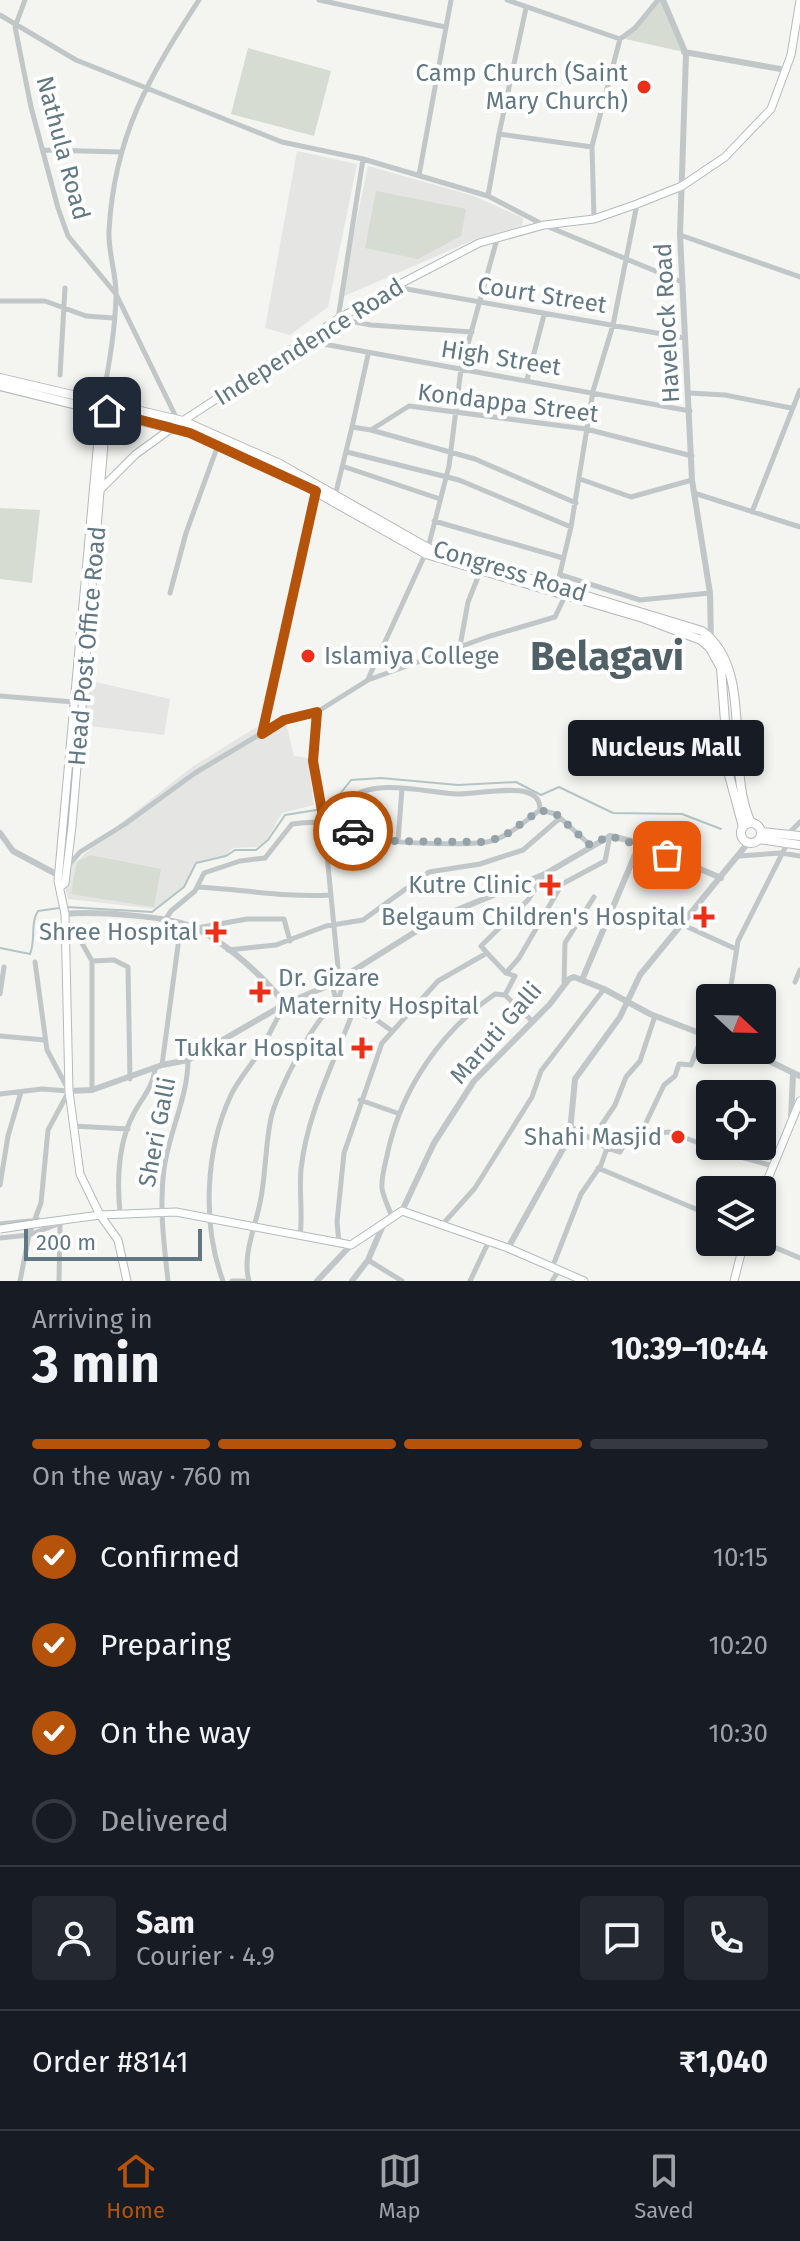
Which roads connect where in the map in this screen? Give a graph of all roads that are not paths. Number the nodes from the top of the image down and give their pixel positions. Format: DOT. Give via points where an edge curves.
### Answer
graph roads {
  1 [pos="25,0"];
  2 [pos="199,0"];
  3 [pos="319,0"];
  4 [pos="451,0"];
  5 [pos="507,0"];
  6 [pos="661,0"];
  7 [pos="800,0"];
  8 [pos="526,8"];
  9 [pos="0,15"];
  10 [pos="15,27"];
  11 [pos="445,27"];
  12 [pos="620,39"];
  13 [pos="684,52"];
  14 [pos="786,70"];
  15 [pos="146,88"];
  16 [pos="499,134"];
  17 [pos="592,147"];
  18 [pos="43,150"];
  19 [pos="122,152"];
  20 [pos="363,159"];
  21 [pos="419,175"];
  22 [pos="682,186"];
  23 [pos="488,196"];
  24 [pos="637,204"];
  25 [pos="594,219"];
  26 [pos="544,225"];
  27 [pos="680,235"];
  28 [pos="497,239"];
  29 [pos="625,257"];
  30 [pos="800,277"];
  31 [pos="682,282"];
  32 [pos="394,287"];
  33 [pos="65,288"];
  34 [pos="116,294"];
  35 [pos="0,301"];
  36 [pos="479,304"];
  37 [pos="64,306"];
  38 [pos="544,315"];
  39 [pos="113,318"];
  40 [pos="338,319"];
  41 [pos="613,325"];
  42 [pos="472,332"];
  43 [pos="685,338"];
  44 [pos="306,341"];
  45 [pos="368,355"];
  46 [pos="461,369"];
  47 [pos="60,375"];
  48 [pos="0,378"];
  49 [pos="527,380"];
  50 [pos="0,386"];
  51 [pos="800,390"];
  52 [pos="593,391"];
  53 [pos="689,393"];
  54 [pos="104,406"];
  55 [pos="791,408"];
  56 [pos="690,411"];
  57 [pos="453,412"];
  58 [pos="177,423"];
  59 [pos="352,427"];
  60 [pos="586,429"];
  61 [pos="371,430"];
  62 [pos="218,445"];
  63 [pos="451,451"];
  64 [pos="347,452"];
  65 [pos="692,456"];
  66 [pos="345,467"];
  67 [pos="446,475"];
  68 [pos="580,479"];
  69 [pos="692,480"];
  70 [pos="317,488"];
  71 [pos="100,490"];
  72 [pos="694,493"];
  73 [pos="334,498"];
  74 [pos="440,499"];
  75 [pos="95,502"];
  76 [pos="576,503"];
  77 [pos="752,512"];
  78 [pos="434,521"];
  79 [pos="571,527"];
  80 [pos="800,527"];
  81 [pos="427,551"];
  82 [pos="563,558"];
  83 [pos="480,572"];
  84 [pos="561,575"];
  85 [pos="557,586"];
  86 [pos="566,592"];
  87 [pos="170,593"];
  88 [pos="710,593"];
  89 [pos="711,643"];
  90 [pos="460,647"];
  91 [pos="368,680"];
  92 [pos="0,696"];
  93 [pos="74,702"];
  94 [pos="317,712"];
  95 [pos="262,734"];
  96 [pos="402,788"];
  97 [pos="540,810"];
  98 [pos="560,818"];
  99 [pos="324,822"];
  100 [pos="800,822"];
  101 [pos="339,823"];
  102 [pos="747,825"];
  103 [pos="0,833"];
  104 [pos="610,836"];
  105 [pos="760,836"];
  106 [pos="800,836"];
  107 [pos="787,839"];
  108 [pos="398,841"];
  109 [pos="640,843"];
  110 [pos="748,843"];
  111 [pos="590,845"];
  112 [pos="800,845"];
  113 [pos="781,853"];
  114 [pos="739,856"];
  115 [pos="800,856"];
  116 [pos="67,867"];
  117 [pos="545,874"];
  118 [pos="58,875"];
  119 [pos="721,878"];
  120 [pos="60,887"];
  121 [pos="197,887"];
  122 [pos="331,895"];
  123 [pos="594,897"];
  124 [pos="64,908"];
  125 [pos="164,921"];
  126 [pos="181,923"];
  127 [pos="681,924"];
  128 [pos="66,925"];
  129 [pos="334,925"];
  130 [pos="197,928"];
  131 [pos="290,941"];
  132 [pos="736,949"];
  133 [pos="227,950"];
  134 [pos="487,953"];
  135 [pos="92,961"];
  136 [pos="35,962"];
  137 [pos="4,967"];
  138 [pos="800,970"];
  139 [pos="347,973"];
  140 [pos="506,973"];
  141 [pos="339,978"];
  142 [pos="582,980"];
  143 [pos="564,982"];
  144 [pos="795,982"];
  145 [pos="332,984"];
  146 [pos="731,984"];
  147 [pos="604,989"];
  148 [pos="0,994"];
  149 [pos="505,995"];
  150 [pos="338,1001"];
  151 [pos="285,1004"];
  152 [pos="628,1004"];
  153 [pos="353,1012"];
  154 [pos="655,1016"];
  155 [pos="531,1020"];
  156 [pos="392,1031"];
  157 [pos="696,1032"];
  158 [pos="0,1036"];
  159 [pos="45,1040"];
  160 [pos="696,1055"];
  161 [pos="188,1060"];
  162 [pos="773,1064"];
  163 [pos="162,1065"];
  164 [pos="155,1070"];
  165 [pos="797,1076"];
  166 [pos="130,1079"];
  167 [pos="92,1090"];
  168 [pos="69,1091"];
  169 [pos="21,1092"];
  170 [pos="0,1094"];
  171 [pos="360,1100"];
  172 [pos="800,1101"];
  173 [pos="397,1113"];
  174 [pos="791,1119"];
  175 [pos="72,1126"];
  176 [pos="571,1127"];
  177 [pos="128,1129"];
  178 [pos="643,1129"];
  179 [pos="592,1139"];
  180 [pos="607,1148"];
  181 [pos="773,1166"];
  182 [pos="598,1168"];
  183 [pos="769,1176"];
  184 [pos="0,1185"];
  185 [pos="696,1209"];
  186 [pos="160,1211"];
  187 [pos="402,1211"];
  188 [pos="120,1213"];
  189 [pos="100,1215"];
  190 [pos="392,1217"];
  191 [pos="69,1219"];
  192 [pos="208,1219"];
  193 [pos="38,1222"];
  194 [pos="384,1223"];
  195 [pos="60,1225"];
  196 [pos="442,1225"];
  197 [pos="0,1227"];
  198 [pos="254,1227"];
  199 [pos="29,1235"];
  200 [pos="0,1238"];
  201 [pos="300,1238"];
  202 [pos="489,1241"];
  203 [pos="339,1243"];
  204 [pos="351,1245"];
  205 [pos="508,1248"];
  206 [pos="776,1248"];
  207 [pos="740,1256"];
  208 [pos="800,1258"];
  209 [pos="368,1260"];
  210 [pos="556,1269"];
  211 [pos="234,1280"];
  212 [pos="20,1281"];
  213 [pos="59,1281"];
  214 [pos="127,1281"];
  215 [pos="168,1281"];
  216 [pos="223,1281"];
  217 [pos="246,1281"];
  218 [pos="317,1281"];
  219 [pos="352,1281"];
  220 [pos="402,1281"];
  221 [pos="470,1281"];
  222 [pos="552,1281"];
  223 [pos="584,1281"];
  224 [pos="734,1281"];
  1 -- 10 [label="street"];
  2 -- 15 [label="street"];
  3 -- 11 [label="street"];
  4 -- 11 [label="street"];
  5 -- 8 [label="street"];
  6 -- 12 [label="street"];
  6 -- 13 [label="street, Havelock Road"];
  7 -- 14 [label="main road, Independence Road"];
  8 -- 12 [label="street"];
  8 -- 16 [label="street"];
  9 -- 10 [label="street"];
  10 -- 15 [label="street" via="76,60"];
  10 -- 18 [label="street, Nathula Road"];
  11 -- 21 [label="street"];
  12 -- 17 [label="street"];
  13 -- 14 [label="street"];
  13 -- 22 [label="street, Havelock Road"];
  14 -- 22 [label="main road, Independence Road" via="771,109 751,133"];
  15 -- 19 [label="street" via="130,118"];
  15 -- 20 [label="street" via="282,142"];
  16 -- 17 [label="street"];
  16 -- 23 [label="street"];
  17 -- 25 [label="street"];
  18 -- 19 [label="street"];
  18 -- 34 [label="street, Nathula Road" via="68,236"];
  19 -- 34 [label="street" via="109,230"];
  20 -- 21 [label="street"];
  20 -- 40 [label="street"];
  21 -- 23 [label="street"];
  22 -- 24 [label="main road, Independence Road"];
  22 -- 27 [label="street, Havelock Road"];
  23 -- 26 [label="street"];
  24 -- 25 [label="main road, Independence Road"];
  24 -- 29 [label="street"];
  25 -- 26 [label="main road, Independence Road"];
  26 -- 28 [label="main road, Independence Road"];
  26 -- 29 [label="street"];
  27 -- 30 [label="street"];
  27 -- 31 [label="street, Havelock Road"];
  28 -- 32 [label="main road, Independence Road"];
  28 -- 36 [label="street"];
  29 -- 31 [label="street"];
  29 -- 41 [label="street"];
  31 -- 43 [label="street, Havelock Road"];
  32 -- 36 [label="street, Court Street"];
  32 -- 40 [label="main road, Independence Road"];
  33 -- 37 [label="street"];
  34 -- 39 [label="street"];
  34 -- 58 [label="street, Nathula Road"];
  35 -- 37 [label="street"];
  36 -- 38 [label="street, Court Street"];
  36 -- 42 [label="street"];
  37 -- 39 [label="street" via="86,316"];
  37 -- 47 [label="street"];
  38 -- 41 [label="street, Court Street"];
  38 -- 49 [label="street"];
  39 -- 54 [label="street"];
  40 -- 42 [label="street"];
  40 -- 44 [label="main road, Independence Road"];
  41 -- 43 [label="street, Court Street"];
  41 -- 52 [label="street"];
  42 -- 46 [label="street"];
  43 -- 53 [label="street, Havelock Road"];
  44 -- 45 [label="street, High Street"];
  44 -- 58 [label="main road, Independence Road"];
  45 -- 46 [label="street, High Street"];
  45 -- 59 [label="street"];
  46 -- 49 [label="street, High Street"];
  46 -- 57 [label="street"];
  48 -- 54 [label="highway, Congress Road"];
  49 -- 52 [label="street, High Street"];
  50 -- 54 [label="highway, Congress Road"];
  51 -- 55 [label="street"];
  52 -- 56 [label="street, High Street"];
  52 -- 60 [label="street"];
  53 -- 55 [label="street"];
  53 -- 56 [label="street, Havelock Road"];
  54 -- 58 [label="highway, Congress Road"];
  54 -- 71 [label="main road, Head Post Office Road"];
  54 -- 75 [label="main road, Head Post Office Road"];
  55 -- 77 [label="street"];
  56 -- 65 [label="street, Havelock Road"];
  57 -- 60 [label="street, Kondappa Street"];
  57 -- 61 [label="street, Kondappa Street" via="409,406"];
  57 -- 63 [label="street"];
  58 -- 62 [label="highway, Congress Road"];
  58 -- 70 [label="highway, Congress Road"];
  58 -- 71 [label="main road, Independence Road"];
  59 -- 61 [label="street"];
  59 -- 64 [label="street"];
  60 -- 65 [label="street, Kondappa Street"];
  60 -- 68 [label="street"];
  61 -- 63 [label="street"];
  62 -- 70 [label="highway, Congress Road"];
  62 -- 87 [label="street"];
  63 -- 67 [label="street"];
  63 -- 76 [label="street"];
  64 -- 66 [label="street"];
  64 -- 67 [label="street"];
  65 -- 69 [label="street, Havelock Road"];
  66 -- 73 [label="street"];
  66 -- 74 [label="street"];
  67 -- 74 [label="street"];
  67 -- 79 [label="street"];
  68 -- 69 [label="street" via="631,497"];
  68 -- 76 [label="street"];
  69 -- 72 [label="street, Havelock Road"];
  70 -- 73 [label="highway, Congress Road"];
  70 -- 95 [label="street"];
  71 -- 75 [label="main road, Head Post Office Road"];
  72 -- 77 [label="street"];
  72 -- 88 [label="street, Havelock Road"];
  73 -- 81 [label="highway, Congress Road"];
  74 -- 78 [label="street"];
  75 -- 93 [label="main road, Head Post Office Road"];
  75 -- 116 [label="main road, Head Post Office Road"];
  76 -- 79 [label="street"];
  77 -- 80 [label="street"];
  78 -- 81 [label="street"];
  78 -- 82 [label="street"];
  79 -- 82 [label="street"];
  81 -- 83 [label="highway, Congress Road"];
  81 -- 85 [label="highway, Congress Road"];
  81 -- 91 [label="street"];
  82 -- 84 [label="street"];
  83 -- 86 [label="highway, Congress Road"];
  83 -- 90 [label="street"];
  84 -- 85 [label="street"];
  84 -- 88 [label="street" via="640,600"];
  85 -- 86 [label="highway, Congress Road"];
  86 -- 89 [label="highway, Congress Road" via="682,622"];
  86 -- 90 [label="street" via="555,617"];
  88 -- 89 [label="street, Havelock Road"];
  89 -- 102 [label="highway" via="721,668 729,775"];
  90 -- 91 [label="street"];
  91 -- 94 [label="street"];
  92 -- 93 [label="street"];
  93 -- 118 [label="main road, Head Post Office Road"];
  94 -- 95 [label="street" via="284,720"];
  94 -- 99 [label="street" via="313,761"];
  95 -- 116 [label="street" via="195,773 80,852"];
  96 -- 97 [label="street" via="455,794 522,791 534,795"];
  96 -- 101 [label="street" via="359,792"];
  96 -- 108 [label="street"];
  97 -- 98 [label="street"];
  97 -- 108 [label="street" via="504,836 486,842"];
  98 -- 111 [label="street"];
  98 -- 129 [label="street" via="523,850 429,872 363,920"];
  99 -- 101 [label="street"];
  99 -- 121 [label="street" via="292,824 265,858 204,873"];
  99 -- 122 [label="street"];
  100 -- 107 [label="street"];
  101 -- 108 [label="street" via="353,832"];
  102 -- 105 [label="highway"];
  102 -- 110 [label="highway" via="742,838"];
  103 -- 118 [label="street" via="13,851"];
  104 -- 109 [label="street"];
  104 -- 111 [label="street"];
  104 -- 140 [label="street" via="605,861 562,884"];
  105 -- 107 [label="highway"];
  105 -- 110 [label="highway"];
  106 -- 107 [label="highway"];
  107 -- 112 [label="highway"];
  107 -- 113 [label="street"];
  109 -- 119 [label="street"];
  109 -- 142 [label="street"];
  110 -- 114 [label="street"];
  111 -- 117 [label="street"];
  113 -- 114 [label="street"];
  113 -- 115 [label="street"];
  113 -- 132 [label="street"];
  114 -- 119 [label="street"];
  116 -- 118 [label="street"];
  116 -- 120 [label="main road, Head Post Office Road"];
  117 -- 134 [label="street" via="528,900 481,946"];
  117 -- 139 [label="street" via="457,910"];
  118 -- 120 [label="main road, Head Post Office Road"];
  119 -- 127 [label="street"];
  120 -- 124 [label="main road, Head Post Office Road"];
  121 -- 122 [label="street" via="295,897"];
  121 -- 125 [label="street"];
  122 -- 129 [label="street"];
  123 -- 143 [label="street" via="565,943"];
  124 -- 125 [label="street"];
  124 -- 128 [label="main road, Head Post Office Road"];
  125 -- 126 [label="street"];
  126 -- 130 [label="street"];
  126 -- 163 [label="street"];
  127 -- 132 [label="street"];
  127 -- 152 [label="street" via="640,975"];
  128 -- 135 [label="street"];
  128 -- 168 [label="main road, Head Post Office Road"];
  129 -- 131 [label="street"];
  129 -- 141 [label="street"];
  130 -- 131 [label="street" via="284,919"];
  130 -- 133 [label="street"];
  131 -- 133 [label="street"];
  132 -- 146 [label="street"];
  133 -- 151 [label="street"];
  134 -- 140 [label="street"];
  134 -- 156 [label="street" via="438,981"];
  135 -- 166 [label="street" via="114,960 128,967"];
  135 -- 167 [label="street"];
  136 -- 159 [label="street"];
  137 -- 148 [label="street"];
  138 -- 144 [label="street"];
  139 -- 141 [label="street"];
  139 -- 150 [label="street"];
  140 -- 149 [label="street" via="515,976"];
  141 -- 145 [label="street"];
  142 -- 143 [label="street, Maruti Galli"];
  142 -- 147 [label="street"];
  143 -- 155 [label="street, Maruti Galli"];
  145 -- 150 [label="street"];
  145 -- 151 [label="street"];
  147 -- 152 [label="street"];
  147 -- 196 [label="street" via="541,1071 532,1097 475,1188"];
  149 -- 155 [label="street"];
  149 -- 173 [label="street" via="495,994 452,1031"];
  150 -- 153 [label="street"];
  150 -- 198 [label="street" via="310,1036 271,1114"];
  151 -- 161 [label="street"];
  151 -- 192 [label="street" via="231,1095 210,1182"];
  152 -- 154 [label="street"];
  152 -- 176 [label="street" via="575,1079"];
  153 -- 156 [label="street"];
  153 -- 201 [label="street" via="307,1137"];
  154 -- 157 [label="street"];
  154 -- 179 [label="street" via="640,1061"];
  155 -- 187 [label="street, Maruti Galli" via="474,1081 434,1143"];
  156 -- 171 [label="street" via="382,1043"];
  158 -- 159 [label="street"];
  159 -- 168 [label="street"];
  160 -- 178 [label="street" via="691,1065 679,1064"];
  161 -- 163 [label="street"];
  161 -- 186 [label="street, Sheri Galli" via="188,1082 164,1169"];
  162 -- 165 [label="street"];
  163 -- 164 [label="street"];
  164 -- 166 [label="street"];
  164 -- 177 [label="street"];
  165 -- 174 [label="street"];
  166 -- 167 [label="street"];
  167 -- 168 [label="street"];
  168 -- 169 [label="street"];
  168 -- 175 [label="main road, Head Post Office Road"];
  168 -- 193 [label="street" via="48,1130"];
  169 -- 170 [label="street"];
  169 -- 184 [label="street"];
  171 -- 173 [label="street"];
  171 -- 203 [label="street" via="344,1153"];
  172 -- 174 [label="main road"];
  173 -- 190 [label="street" via="382,1189"];
  174 -- 181 [label="main road"];
  175 -- 177 [label="street"];
  175 -- 189 [label="main road, Head Post Office Road" via="80,1174"];
  176 -- 179 [label="street"];
  176 -- 205 [label="street"];
  177 -- 188 [label="street" via="119,1166"];
  178 -- 180 [label="street" via="633,1130 620,1152"];
  178 -- 181 [label="street" via="670,1132"];
  179 -- 180 [label="street"];
  180 -- 182 [label="street"];
  181 -- 183 [label="main road"];
  182 -- 185 [label="street"];
  182 -- 210 [label="street" via="581,1194"];
  186 -- 188 [label="main road"];
  186 -- 192 [label="main road"];
  186 -- 215 [label="street, Sheri Galli"];
  187 -- 190 [label="main road"];
  187 -- 196 [label="main road"];
  188 -- 189 [label="main road"];
  189 -- 191 [label="main road"];
  189 -- 214 [label="main road, Head Post Office Road" via="118,1240"];
  190 -- 194 [label="main road"];
  191 -- 193 [label="main road"];
  191 -- 195 [label="street"];
  192 -- 198 [label="main road"];
  192 -- 216 [label="street"];
  193 -- 197 [label="main road, bridge"];
  193 -- 199 [label="street"];
  194 -- 204 [label="main road"];
  194 -- 209 [label="street"];
  195 -- 199 [label="street"];
  195 -- 213 [label="street"];
  196 -- 202 [label="main road"];
  198 -- 201 [label="main road"];
  198 -- 217 [label="street"];
  199 -- 200 [label="street"];
  199 -- 212 [label="street"];
  201 -- 203 [label="main road"];
  202 -- 205 [label="main road"];
  202 -- 221 [label="street"];
  203 -- 204 [label="main road"];
  204 -- 218 [label="street"];
  205 -- 210 [label="main road"];
  206 -- 208 [label="street"];
  207 -- 224 [label="main road"];
  209 -- 219 [label="street"];
  209 -- 220 [label="street"];
  210 -- 222 [label="street"];
  210 -- 223 [label="main road"];
  211 -- 217 [label="street"];
}
